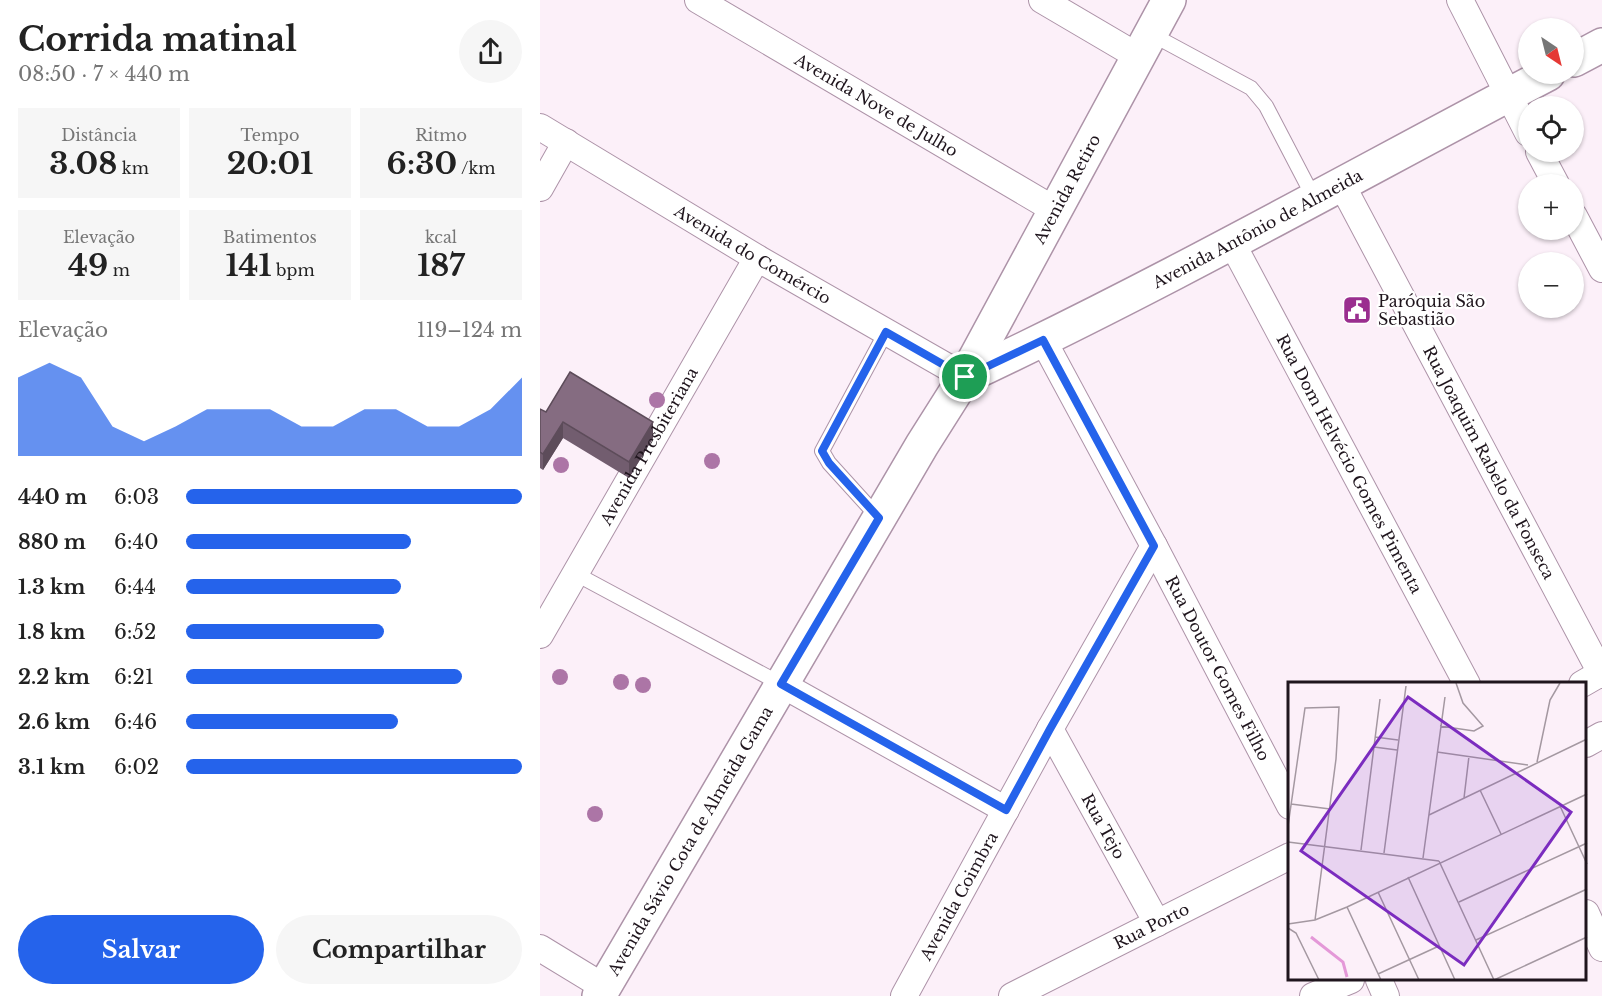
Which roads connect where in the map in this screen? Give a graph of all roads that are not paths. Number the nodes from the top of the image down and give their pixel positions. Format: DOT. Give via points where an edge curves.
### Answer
graph roads {
  1 [pos="1042,0"];
  2 [pos="1170,0"];
  3 [pos="1460,0"];
  4 [pos="704,2"];
  5 [pos="1602,45"];
  6 [pos="1145,46"];
  7 [pos="1584,55"];
  8 [pos="1529,84"];
  9 [pos="1508,95"];
  10 [pos="1518,114"];
  11 [pos="540,127"];
  12 [pos="566,142"];
  13 [pos="540,188"];
  14 [pos="1328,192"];
  15 [pos="1055,210"];
  16 [pos="1584,235"];
  17 [pos="1232,243"];
  18 [pos="757,258"];
  19 [pos="1602,268"];
  20 [pos="886,332"];
  21 [pos="1043,340"];
  22 [pos="965,377"];
  23 [pos="879,518"];
  24 [pos="1154,546"];
  25 [pos="576,574"];
  26 [pos="540,635"];
  27 [pos="1602,674"];
  28 [pos="1466,682"];
  29 [pos="1586,682"];
  30 [pos="781,684"];
  31 [pos="1050,729"];
  32 [pos="1602,735"];
  33 [pos="1587,743"];
  34 [pos="1288,802"];
  35 [pos="1006,810"];
  36 [pos="1288,857"];
  37 [pos="1587,915"];
  38 [pos="1157,923"];
  39 [pos="540,948"];
  40 [pos="1602,948"];
  41 [pos="1349,981"];
  42 [pos="1378,981"];
  43 [pos="602,991"];
  44 [pos="904,996"];
  45 [pos="1012,996"];
  46 [pos="1313,996"];
  47 [pos="1386,996"];
  1 -- 6 [label="street"];
  2 -- 6 [label="street, Avenida Retiro"];
  3 -- 9 [label="street"];
  4 -- 15 [label="street, Avenida Nove de Julho"];
  5 -- 7 [label="street"];
  6 -- 14 [label="lane" via="1251,88"];
  6 -- 15 [label="street, Avenida Retiro"];
  8 -- 9 [label="street, Avenida Antônio de Almeida"];
  9 -- 10 [label="street"];
  9 -- 14 [label="street, Avenida Antônio de Almeida"];
  11 -- 12 [label="street, Avenida do Comércio"];
  12 -- 13 [label="street"];
  12 -- 18 [label="street, Avenida do Comércio"];
  14 -- 17 [label="street, Avenida Antônio de Almeida"];
  14 -- 27 [label="street, Rua Joaquim Rabelo da Fonseca"];
  15 -- 22 [label="street, Avenida Retiro"];
  16 -- 19 [label="street"];
  17 -- 21 [label="street, Avenida Antônio de Almeida"];
  17 -- 28 [label="street, Rua Dom Helvécio Gomes Pimenta"];
  18 -- 20 [label="street, Avenida do Comércio"];
  18 -- 25 [label="street, Avenida Presbiteriana"];
  20 -- 22 [label="street, Avenida do Comércio"];
  20 -- 23 [label="lane" via="822,451"];
  21 -- 22 [label="street, Avenida Antônio de Almeida"];
  21 -- 24 [label="street, Rua Doutor Gomes Filho"];
  22 -- 23 [label="street, Avenida Sávio Cota de Almeida Gama"];
  23 -- 30 [label="street, Avenida Sávio Cota de Almeida Gama"];
  24 -- 31 [label="street, Avenida Coimbra"];
  24 -- 34 [label="street, Rua Doutor Gomes Filho"];
  25 -- 26 [label="street, Avenida Presbiteriana"];
  25 -- 30 [label="lane"];
  27 -- 29 [label="street"];
  30 -- 35 [label="street"];
  30 -- 43 [label="street, Avenida Sávio Cota de Almeida Gama"];
  31 -- 35 [label="street, Avenida Coimbra"];
  31 -- 38 [label="street, Rua Tejo"];
  32 -- 33 [label="street"];
  35 -- 44 [label="street, Avenida Coimbra"];
  36 -- 38 [label="street, Rua Porto"];
  37 -- 40 [label="street"];
  38 -- 45 [label="street, Rua Porto"];
  39 -- 43 [label="street"];
  41 -- 46 [label="street"];
  42 -- 47 [label="street"];
}
